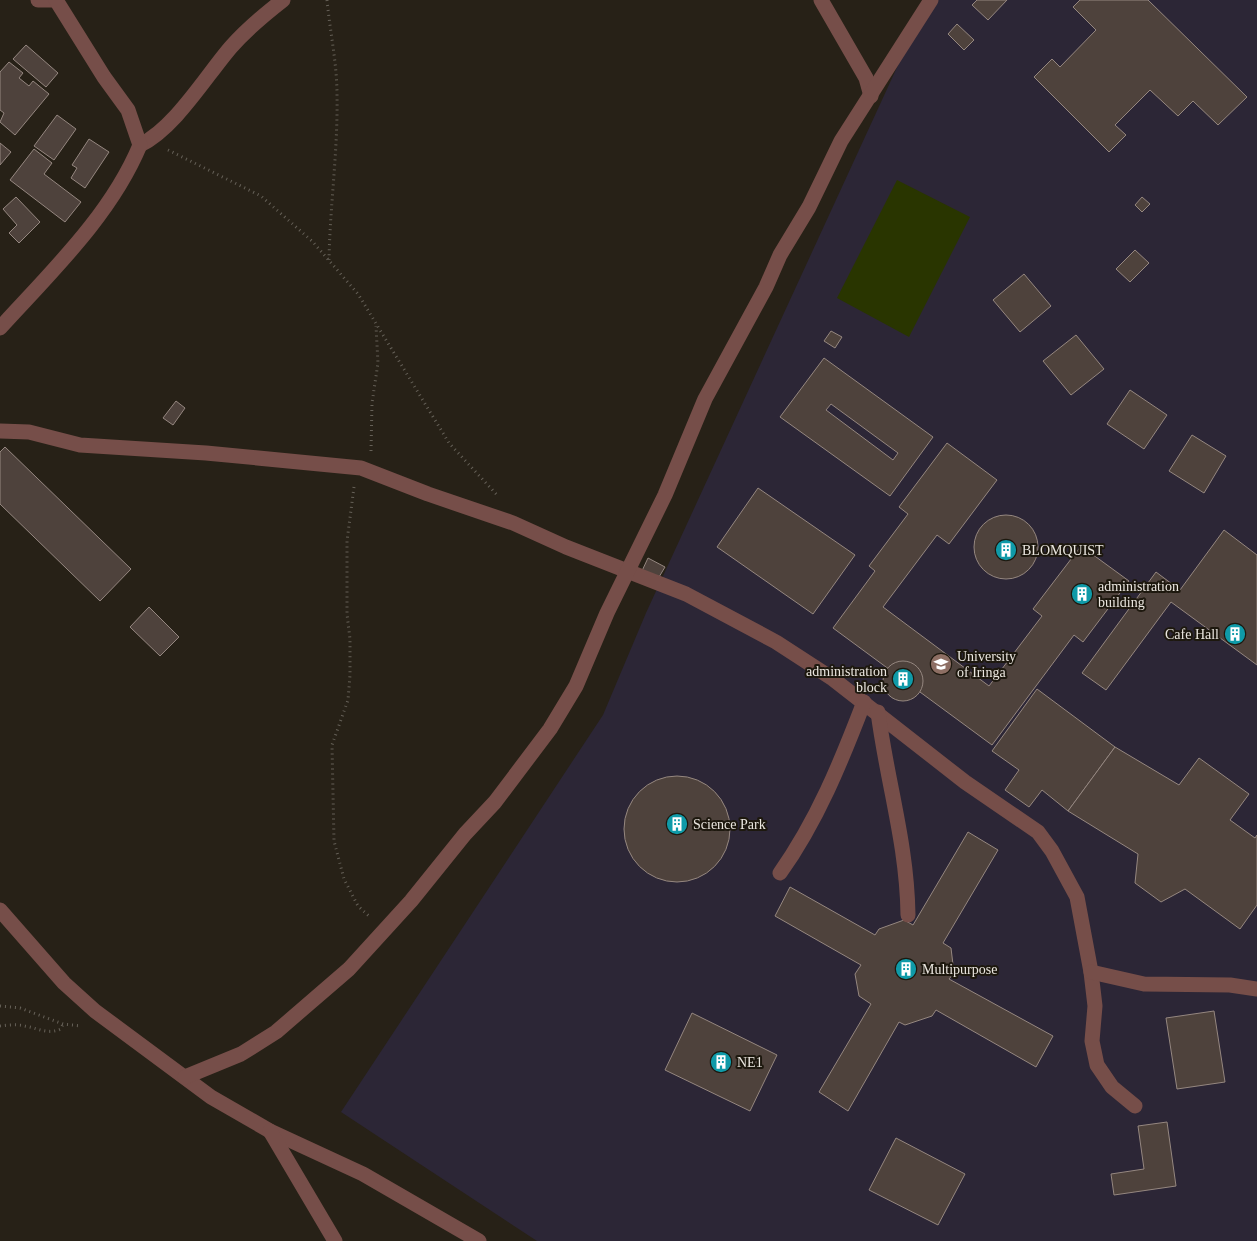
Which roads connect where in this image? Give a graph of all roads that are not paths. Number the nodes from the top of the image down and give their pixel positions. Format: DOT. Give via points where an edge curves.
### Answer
graph roads {
  1 [pos="38,0"];
  2 [pos="54,0"];
  3 [pos="282,0"];
  4 [pos="821,0"];
  5 [pos="931,0"];
  6 [pos="871,96"];
  7 [pos="146,141"];
  8 [pos="1,325"];
  9 [pos="0,431"];
  10 [pos="628,571"];
  11 [pos="864,702"];
  12 [pos="878,712"];
  13 [pos="780,873"];
  14 [pos="0,910"];
  15 [pos="908,915"];
  16 [pos="1091,972"];
  17 [pos="1257,989"];
  18 [pos="185,1077"];
  19 [pos="1135,1106"];
  20 [pos="270,1131"];
  21 [pos="335,1241"];
  22 [pos="479,1241"];
  1 -- 2 [label="street"];
  2 -- 7 [label="street"];
  3 -- 7 [label="street" via="232,45 198,90"];
  4 -- 6 [label="street" via="866,78"];
  5 -- 6 [label="street"];
  6 -- 10 [label="street" via="841,141 705,399 665,495"];
  7 -- 8 [label="street" via="108,202 79,239"];
  9 -- 10 [label="street" via="29,432 80,445 206,453 364,469 514,523"];
  10 -- 11 [label="street" via="686,594 776,642"];
  10 -- 18 [label="street" via="576,686 550,729 495,802 384,931 349,969 276,1032 233,1057"];
  11 -- 12 [label="street"];
  11 -- 13 [label="street" via="815,815"];
  12 -- 15 [label="street" via="883,753 904,848"];
  12 -- 16 [label="street" via="965,782 1038,832 1077,898"];
  14 -- 18 [label="street" via="64,983"];
  16 -- 17 [label="street" via="1144,984"];
  16 -- 19 [label="street" via="1094,1006 1092,1041 1097,1066 1112,1087"];
  18 -- 20 [label="street" via="211,1097"];
  20 -- 21 [label="street"];
  20 -- 22 [label="street" via="363,1174"];
}
